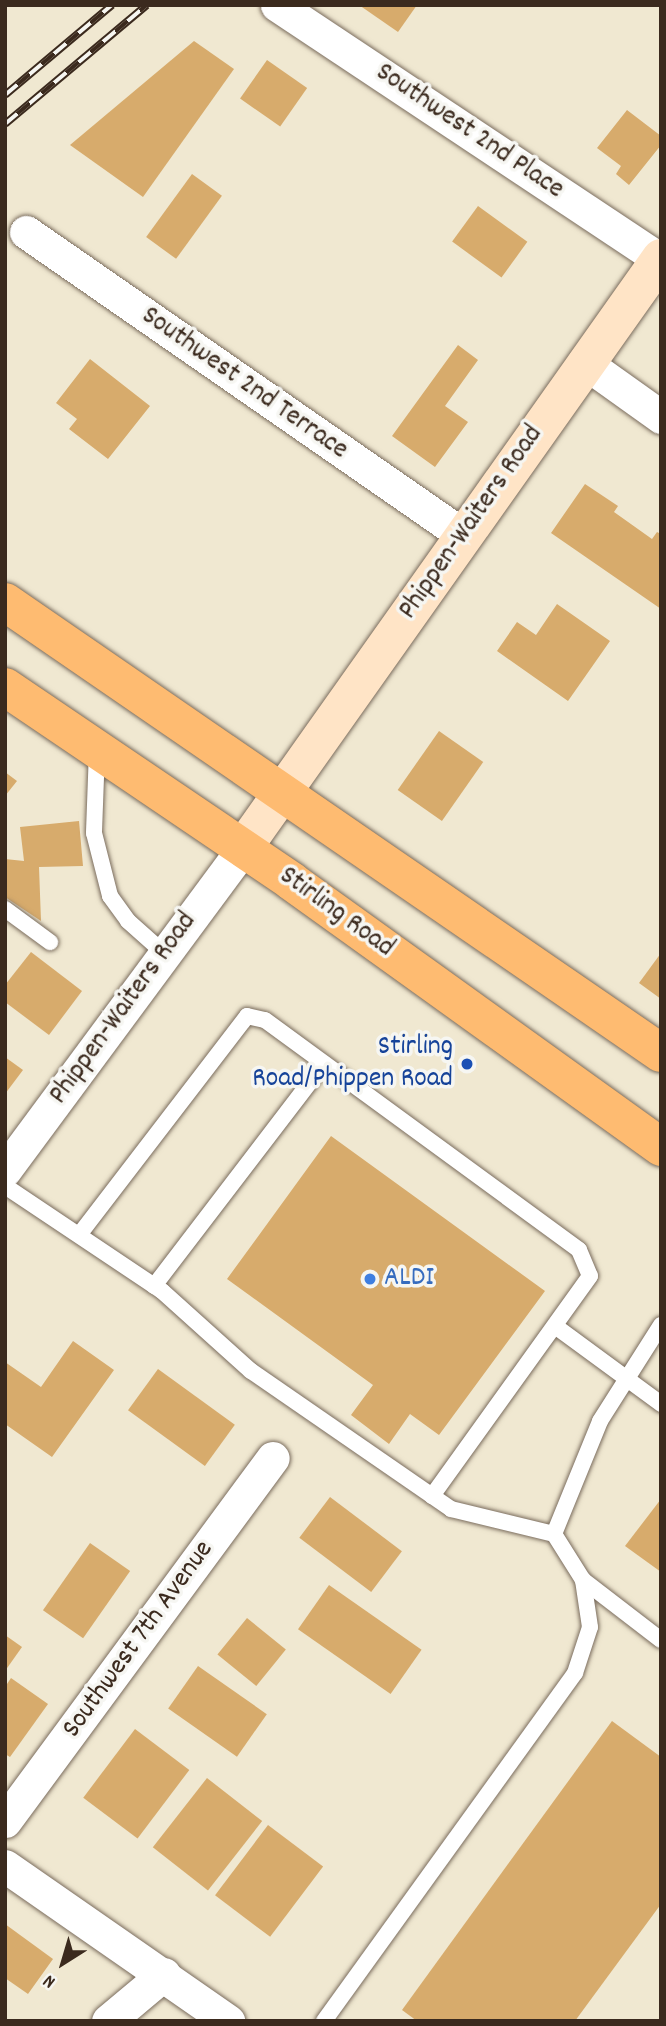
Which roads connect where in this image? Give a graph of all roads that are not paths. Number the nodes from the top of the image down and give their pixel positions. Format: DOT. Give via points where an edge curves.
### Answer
graph roads {
  1 [pos="277,5"];
  2 [pos="26,232"];
  3 [pos="661,259"];
  4 [pos="584,362"];
  5 [pos="661,417"];
  6 [pos="463,535"];
  7 [pos="5,602"];
  8 [pos="5,687"];
  9 [pos="97,748"];
  10 [pos="285,790"];
  11 [pos="243,848"];
  12 [pos="5,909"];
  13 [pos="50,942"];
  14 [pos="165,954"];
  15 [pos="661,1053"];
  16 [pos="324,1064"];
  17 [pos="661,1147"];
  18 [pos="5,1170"];
  19 [pos="5,1186"];
  20 [pos="79,1236"];
  21 [pos="154,1286"];
  22 [pos="661,1325"];
  23 [pos="555,1326"];
  24 [pos="625,1376"];
  25 [pos="661,1404"];
  26 [pos="273,1458"];
  27 [pos="432,1496"];
  28 [pos="554,1534"];
  29 [pos="583,1580"];
  30 [pos="661,1640"];
  31 [pos="5,1821"];
  32 [pos="5,1866"];
  33 [pos="164,1974"];
  34 [pos="108,2021"];
  35 [pos="228,2021"];
  36 [pos="324,2021"];
  1 -- 3 [label="street, Southwest 2nd Place"];
  2 -- 6 [label="street, Southwest 2nd Terrace"];
  3 -- 4 [label="street, Phippen-Waiters Road"];
  4 -- 5 [label="street"];
  4 -- 6 [label="street, Phippen-Waiters Road"];
  6 -- 10 [label="street, Phippen-Waiters Road"];
  7 -- 10 [label="main road"];
  8 -- 9 [label="main road, Stirling Road"];
  9 -- 11 [label="main road, Stirling Road"];
  9 -- 14 [label="lane" via="94,834 110,897 128,921"];
  10 -- 11 [label="street, Phippen-Waiters Road"];
  10 -- 15 [label="main road"];
  11 -- 14 [label="street, Phippen-Waiters Road"];
  11 -- 17 [label="main road, Stirling Road"];
  12 -- 13 [label="lane"];
  14 -- 18 [label="street, Phippen-Waiters Road"];
  16 -- 20 [label="lane" via="265,1020 247,1016"];
  16 -- 21 [label="lane"];
  16 -- 23 [label="lane" via="579,1250 590,1276"];
  19 -- 20 [label="lane"];
  20 -- 21 [label="lane"];
  21 -- 27 [label="lane" via="251,1371"];
  22 -- 24 [label="lane"];
  23 -- 24 [label="lane"];
  23 -- 27 [label="lane"];
  24 -- 25 [label="lane"];
  24 -- 28 [label="lane" via="600,1421"];
  26 -- 31 [label="street, Southwest 7th Avenue"];
  27 -- 28 [label="lane" via="451,1509"];
  28 -- 29 [label="lane"];
  29 -- 30 [label="lane"];
  29 -- 36 [label="lane" via="590,1627 575,1673"];
  32 -- 33 [label="street"];
  33 -- 34 [label="street"];
  33 -- 35 [label="street"];
}
